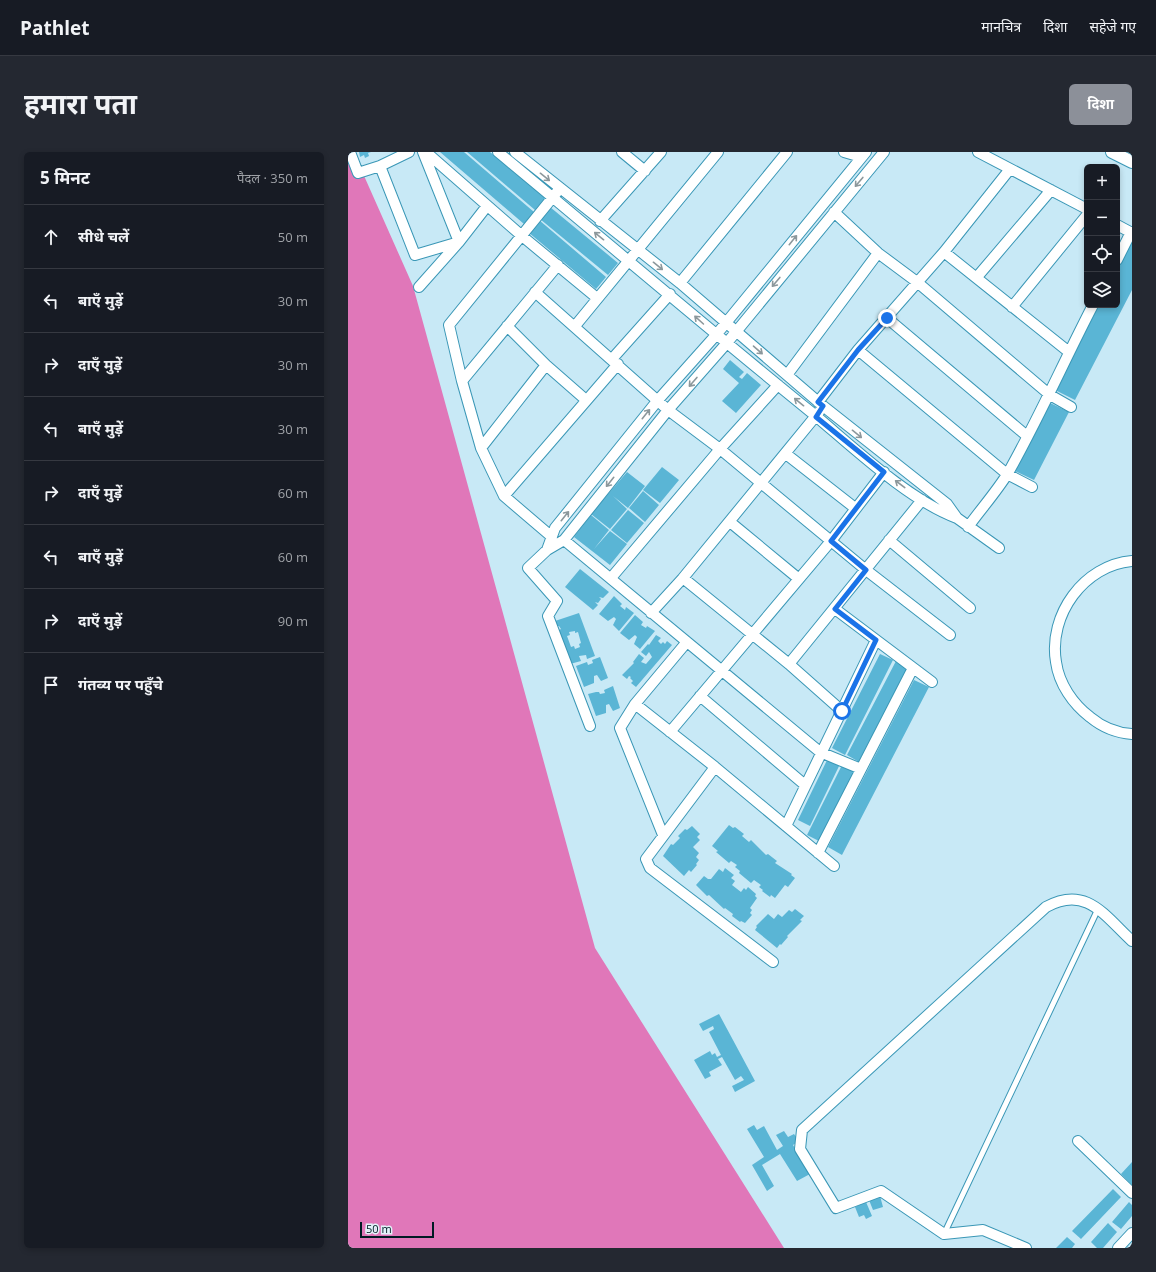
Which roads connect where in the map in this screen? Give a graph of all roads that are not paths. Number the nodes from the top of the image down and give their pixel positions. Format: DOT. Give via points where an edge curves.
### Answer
graph roads {
  1 [pos="350,152"];
  2 [pos="409,152"];
  3 [pos="422,152"];
  4 [pos="426,152"];
  5 [pos="498,152"];
  6 [pos="515,152"];
  7 [pos="622,152"];
  8 [pos="660,152"];
  9 [pos="718,152"];
  10 [pos="787,152"];
  11 [pos="844,152"];
  12 [pos="884,152"];
  13 [pos="978,152"];
  14 [pos="1112,152"];
  15 [pos="864,155"];
  16 [pos="1132,162"];
  17 [pos="380,166"];
  18 [pos="1010,169"];
  19 [pos="645,170"];
  20 [pos="560,189"];
  21 [pos="1051,190"];
  22 [pos="552,197"];
  23 [pos="487,206"];
  24 [pos="1084,207"];
  25 [pos="834,212"];
  26 [pos="1084,219"];
  27 [pos="600,221"];
  28 [pos="1120,226"];
  29 [pos="1132,232"];
  30 [pos="522,236"];
  31 [pos="459,242"];
  32 [pos="639,250"];
  33 [pos="944,252"];
  34 [pos="878,253"];
  35 [pos="1120,254"];
  36 [pos="630,261"];
  37 [pos="558,265"];
  38 [pos="977,277"];
  39 [pos="917,282"];
  40 [pos="680,283"];
  41 [pos="419,287"];
  42 [pos="535,292"];
  43 [pos="670,294"];
  44 [pos="597,298"];
  45 [pos="1012,308"];
  46 [pos="1091,308"];
  47 [pos="887,318"];
  48 [pos="725,322"];
  49 [pos="506,326"];
  50 [pos="575,326"];
  51 [pos="735,331"];
  52 [pos="716,335"];
  53 [pos="726,344"];
  54 [pos="858,350"];
  55 [pos="1069,352"];
  56 [pos="615,361"];
  57 [pos="546,365"];
  58 [pos="787,375"];
  59 [pos="462,381"];
  60 [pos="778,385"];
  61 [pos="1050,395"];
  62 [pos="586,400"];
  63 [pos="658,400"];
  64 [pos="820,404"];
  65 [pos="1071,407"];
  66 [pos="668,410"];
  67 [pos="816,417"];
  68 [pos="1027,436"];
  69 [pos="481,448"];
  70 [pos="720,449"];
  71 [pos="786,454"];
  72 [pos="884,472"];
  73 [pos="1007,474"];
  74 [pos="761,484"];
  75 [pos="1032,487"];
  76 [pos="504,496"];
  77 [pos="922,500"];
  78 [pos="855,508"];
  79 [pos="957,518"];
  80 [pos="730,522"];
  81 [pos="968,527"];
  82 [pos="552,537"];
  83 [pos="564,540"];
  84 [pos="889,540"];
  85 [pos="831,541"];
  86 [pos="999,548"];
  87 [pos="547,550"];
  88 [pos="1132,561"];
  89 [pos="866,570"];
  90 [pos="611,578"];
  91 [pos="683,578"];
  92 [pos="799,579"];
  93 [pos="970,608"];
  94 [pos="835,609"];
  95 [pos="651,613"];
  96 [pos="753,635"];
  97 [pos="950,635"];
  98 [pos="876,640"];
  99 [pos="686,643"];
  100 [pos="789,664"];
  101 [pos="913,668"];
  102 [pos="722,671"];
  103 [pos="932,682"];
  104 [pos="700,696"];
  105 [pos="635,704"];
  106 [pos="842,711"];
  107 [pos="590,726"];
  108 [pos="670,732"];
  109 [pos="1132,734"];
  110 [pos="820,752"];
  111 [pos="715,767"];
  112 [pos="861,769"];
  113 [pos="805,785"];
  114 [pos="786,826"];
  115 [pos="663,835"];
  116 [pos="818,853"];
  117 [pos="834,866"];
  118 [pos="1098,909"];
  119 [pos="1132,941"];
  120 [pos="773,962"];
  121 [pos="1078,1141"];
  122 [pos="1132,1193"];
  123 [pos="1132,1233"];
  124 [pos="944,1234"];
  125 [pos="1026,1248"];
  126 [pos="1118,1248"];
  1 -- 17 [label="street" via="358,173"];
  2 -- 17 [label="street"];
  3 -- 31 [label="street"];
  4 -- 23 [label="street"];
  5 -- 22 [label="street"];
  6 -- 20 [label="street, one-way"];
  7 -- 19 [label="street"];
  8 -- 19 [label="street"];
  9 -- 32 [label="street"];
  10 -- 40 [label="street"];
  11 -- 15 [label="street"];
  12 -- 25 [label="street, one-way"];
  13 -- 18 [label="street"];
  14 -- 16 [label="street"];
  48 -- 15 [label="street, one-way"];
  17 -- 31 [label="street" via="415,254"];
  18 -- 21 [label="street"];
  18 -- 33 [label="street"];
  19 -- 27 [label="street"];
  20 -- 22 [label="street"];
  20 -- 27 [label="street"];
  21 -- 24 [label="street"];
  21 -- 38 [label="street"];
  22 -- 30 [label="street"];
  36 -- 22 [label="street, one-way"];
  23 -- 30 [label="street"];
  23 -- 31 [label="street"];
  25 -- 34 [label="street"];
  25 -- 51 [label="street, one-way"];
  26 -- 45 [label="street"];
  27 -- 32 [label="street"];
  28 -- 29 [label="street"];
  29 -- 35 [label="street"];
  30 -- 37 [label="street"];
  30 -- 59 [label="street" via="449,325"];
  31 -- 41 [label="street"];
  32 -- 36 [label="street"];
  32 -- 40 [label="street, one-way"];
  33 -- 38 [label="street"];
  33 -- 39 [label="street"];
  34 -- 39 [label="street"];
  34 -- 58 [label="street"];
  36 -- 43 [label="street"];
  36 -- 44 [label="street"];
  37 -- 42 [label="street"];
  37 -- 44 [label="street"];
  38 -- 45 [label="street"];
  39 -- 47 [label="street"];
  39 -- 61 [label="street"];
  40 -- 48 [label="street"];
  42 -- 49 [label="street"];
  42 -- 50 [label="street"];
  52 -- 43 [label="street, one-way"];
  43 -- 56 [label="street"];
  44 -- 50 [label="street"];
  45 -- 55 [label="street"];
  46 -- 55 [label="street"];
  47 -- 54 [label="street"];
  47 -- 68 [label="street"];
  48 -- 51 [label="street"];
  48 -- 52 [label="street"];
  49 -- 57 [label="street"];
  49 -- 59 [label="street"];
  50 -- 56 [label="street"];
  51 -- 53 [label="street"];
  51 -- 58 [label="street, one-way"];
  52 -- 53 [label="street"];
  52 -- 63 [label="street"];
  53 -- 60 [label="street"];
  53 -- 66 [label="street, one-way"];
  54 -- 64 [label="street"];
  54 -- 73 [label="street"];
  55 -- 61 [label="street"];
  56 -- 62 [label="street"];
  56 -- 63 [label="street"];
  57 -- 62 [label="street"];
  57 -- 69 [label="street"];
  58 -- 64 [label="street"];
  59 -- 69 [label="street"];
  67 -- 60 [label="street, one-way"];
  60 -- 70 [label="street"];
  61 -- 65 [label="street"];
  61 -- 68 [label="street"];
  62 -- 76 [label="street"];
  63 -- 66 [label="street"];
  82 -- 63 [label="street, one-way" via="555,528"];
  64 -- 67 [label="street"];
  64 -- 79 [label="street, one-way" via="946,504"];
  66 -- 70 [label="street"];
  66 -- 83 [label="street, one-way"];
  67 -- 71 [label="street"];
  67 -- 72 [label="street"];
  68 -- 73 [label="street"];
  69 -- 76 [label="street"];
  70 -- 74 [label="street"];
  70 -- 90 [label="street"];
  71 -- 74 [label="street"];
  71 -- 78 [label="street"];
  77 -- 72 [label="street, one-way"];
  72 -- 78 [label="street"];
  73 -- 75 [label="street"];
  73 -- 81 [label="street"];
  74 -- 80 [label="street"];
  74 -- 85 [label="street"];
  76 -- 82 [label="street"];
  77 -- 79 [label="street"];
  77 -- 84 [label="street"];
  78 -- 85 [label="street"];
  79 -- 81 [label="street"];
  80 -- 91 [label="street"];
  80 -- 92 [label="street"];
  81 -- 86 [label="street"];
  82 -- 87 [label="street"];
  83 -- 87 [label="street"];
  83 -- 90 [label="street"];
  84 -- 89 [label="street"];
  84 -- 93 [label="street"];
  85 -- 89 [label="street"];
  85 -- 92 [label="street"];
  87 -- 107 [label="street" via="528,568 558,601 548,616"];
  88 -- 109 [label="street" via="1098,572 1078,588 1063,610 1057,629 1056,661 1063,686 1078,708 1099,724 1124,734"];
  89 -- 94 [label="street"];
  89 -- 97 [label="street"];
  90 -- 95 [label="street"];
  91 -- 95 [label="street"];
  91 -- 96 [label="street"];
  92 -- 96 [label="street"];
  94 -- 98 [label="street"];
  94 -- 100 [label="street"];
  95 -- 99 [label="street"];
  96 -- 100 [label="street"];
  96 -- 102 [label="street"];
  98 -- 101 [label="street"];
  98 -- 106 [label="street"];
  99 -- 102 [label="street"];
  99 -- 105 [label="street"];
  100 -- 106 [label="street"];
  101 -- 103 [label="street"];
  101 -- 112 [label="street"];
  102 -- 104 [label="street"];
  102 -- 110 [label="street"];
  104 -- 108 [label="street"];
  104 -- 113 [label="street"];
  105 -- 108 [label="street"];
  105 -- 115 [label="street" via="620,728"];
  106 -- 110 [label="street"];
  108 -- 111 [label="street"];
  110 -- 112 [label="street"];
  110 -- 113 [label="street"];
  111 -- 114 [label="street"];
  111 -- 115 [label="street"];
  112 -- 116 [label="street"];
  113 -- 114 [label="street"];
  114 -- 116 [label="street"];
  115 -- 120 [label="street" via="646,859 650,868"];
  116 -- 117 [label="street"];
  118 -- 119 [label="street"];
  118 -- 124 [label="lane"];
  118 -- 124 [label="street" via="1083,900 1070,898 1058,900 1046,907 802,1130 800,1149 836,1208 882,1191"];
  121 -- 122 [label="street"];
  123 -- 126 [label="street"];
  124 -- 125 [label="street" via="983,1230"];
}
